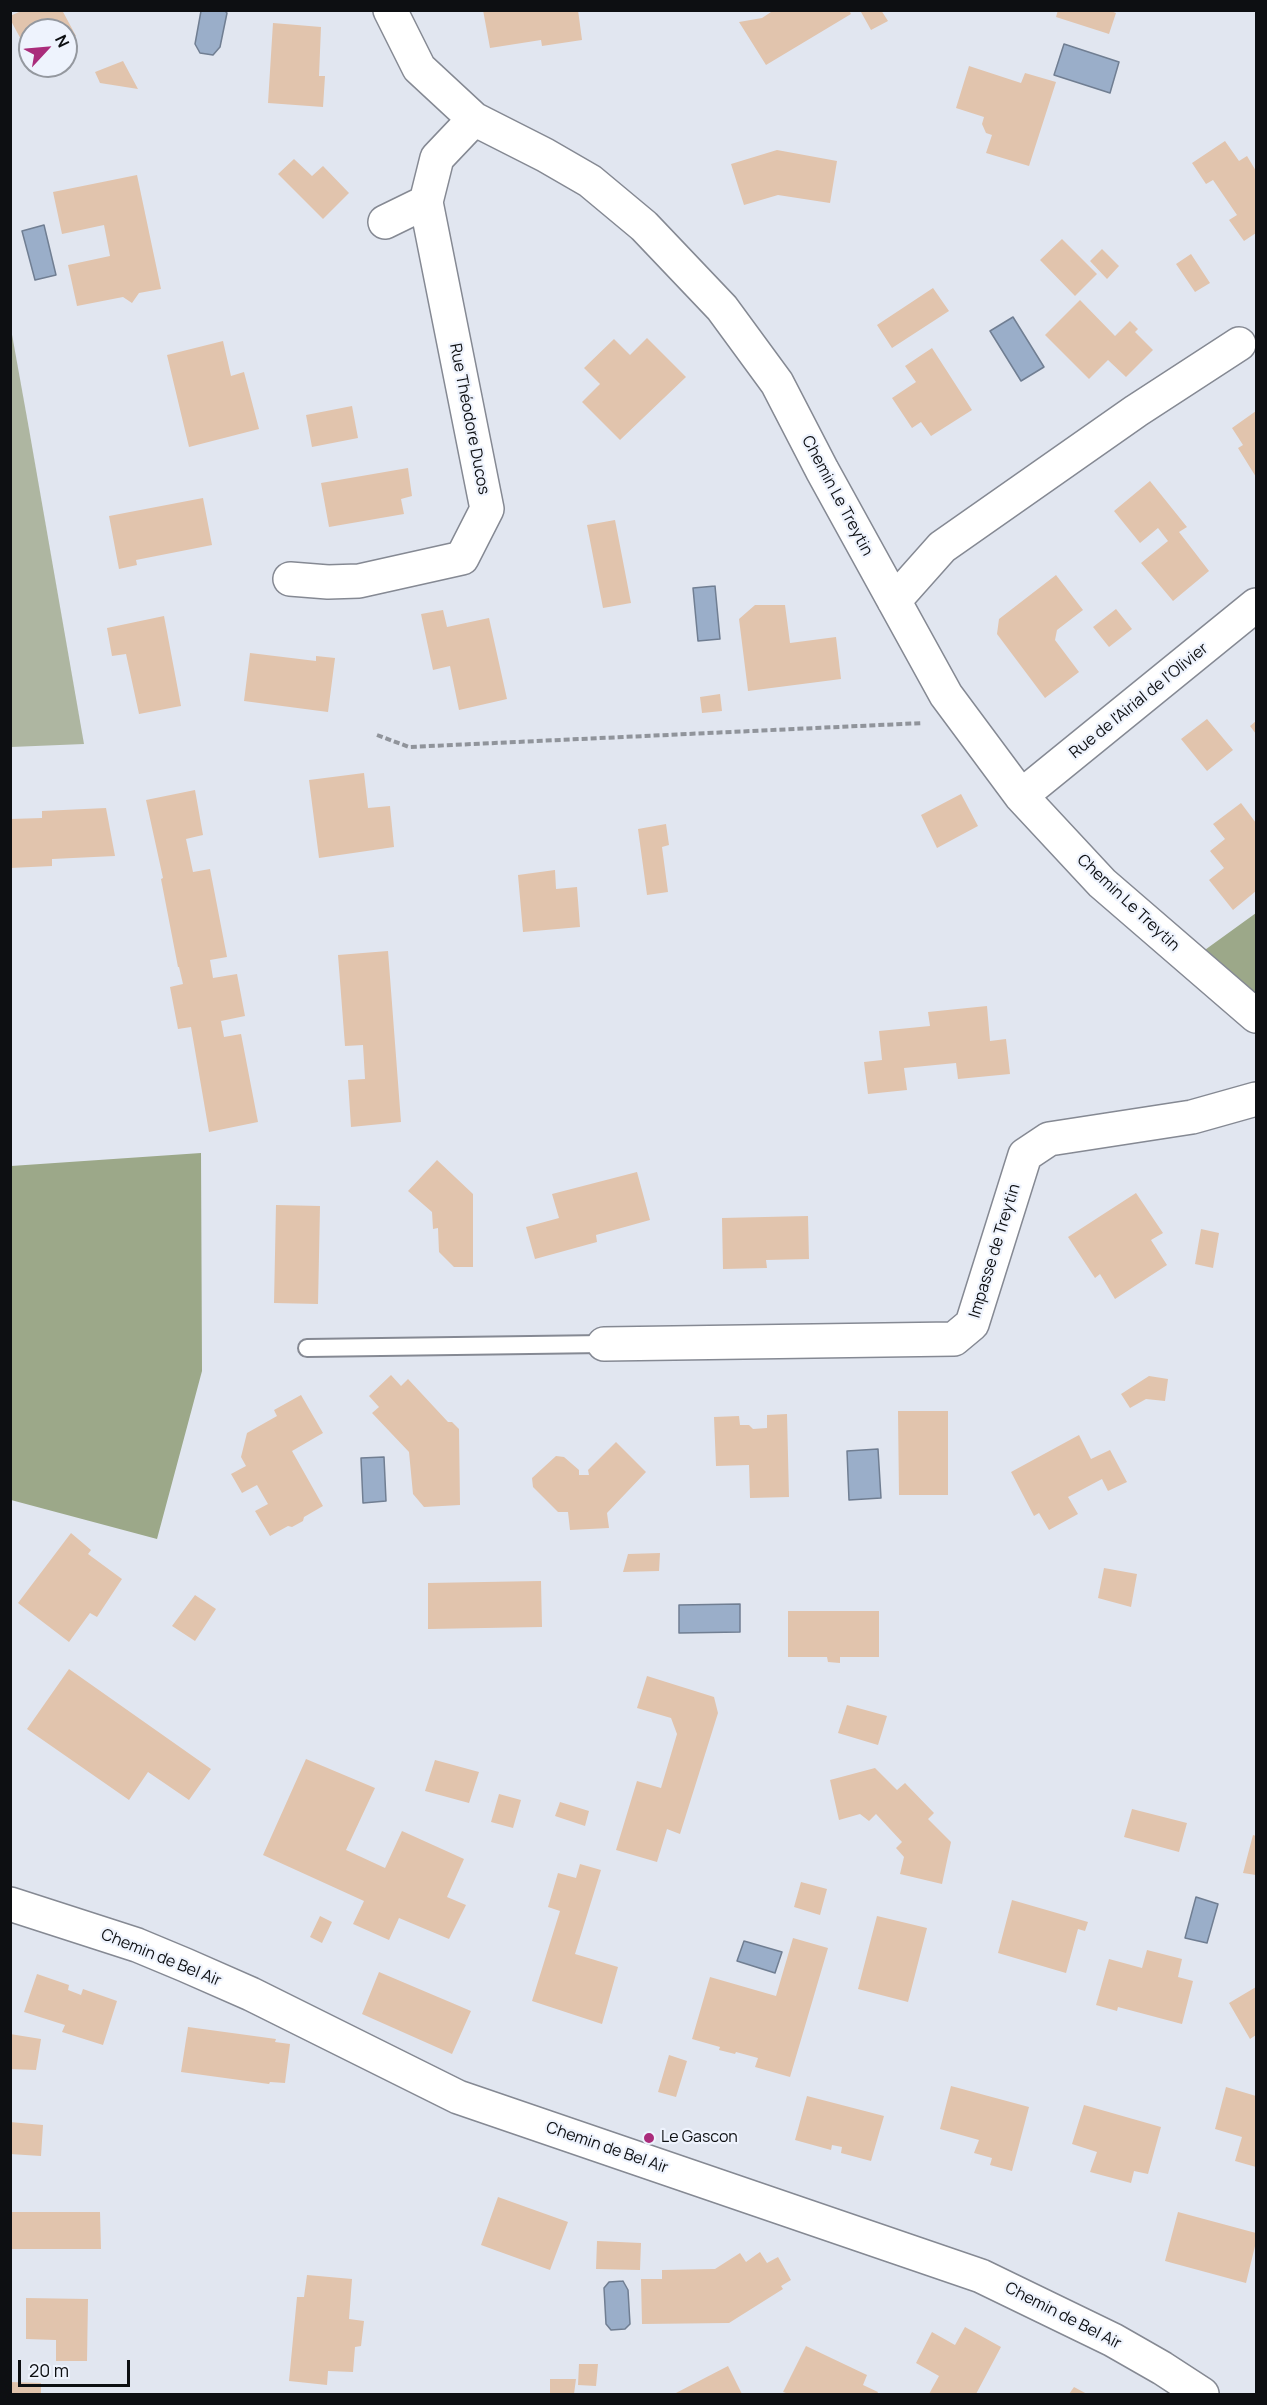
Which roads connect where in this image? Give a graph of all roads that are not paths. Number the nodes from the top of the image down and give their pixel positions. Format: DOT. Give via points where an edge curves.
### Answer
graph roads {
  1 [pos="390,10"];
  2 [pos="474,119"];
  3 [pos="426,202"];
  4 [pos="385,222"];
  5 [pos="1239,344"];
  6 [pos="290,579"];
  7 [pos="894,601"];
  8 [pos="1257,605"];
  9 [pos="1021,796"];
  10 [pos="1257,1016"];
  11 [pos="1257,1099"];
  12 [pos="604,1344"];
  13 [pos="307,1348"];
  14 [pos="10,1904"];
  15 [pos="1202,2394"];
  1 -- 2 [label="street, Chemin Le Treytin" via="418,68"];
  2 -- 3 [label="street, Rue Théodore Ducos" via="437,158"];
  2 -- 7 [label="street, Chemin Le Treytin" via="590,181 644,226 722,308 777,383"];
  3 -- 4 [label="street"];
  3 -- 6 [label="street, Rue Théodore Ducos" via="487,509 462,558 359,581"];
  5 -- 7 [label="street" via="942,547"];
  7 -- 9 [label="street, Chemin Le Treytin" via="946,696"];
  8 -- 9 [label="street, Rue de l'Airial de l'Olivier"];
  9 -- 10 [label="street, Chemin Le Treytin" via="1102,883"];
  11 -- 12 [label="street, Impasse de Treytin" via="1192,1117 1048,1139 1025,1155 972,1324 954,1339"];
  12 -- 13 [label="lane"];
  14 -- 15 [label="street, Chemin de Bel Air" via="137,1945 251,1994 458,2097 981,2276 1113,2340"];
}
